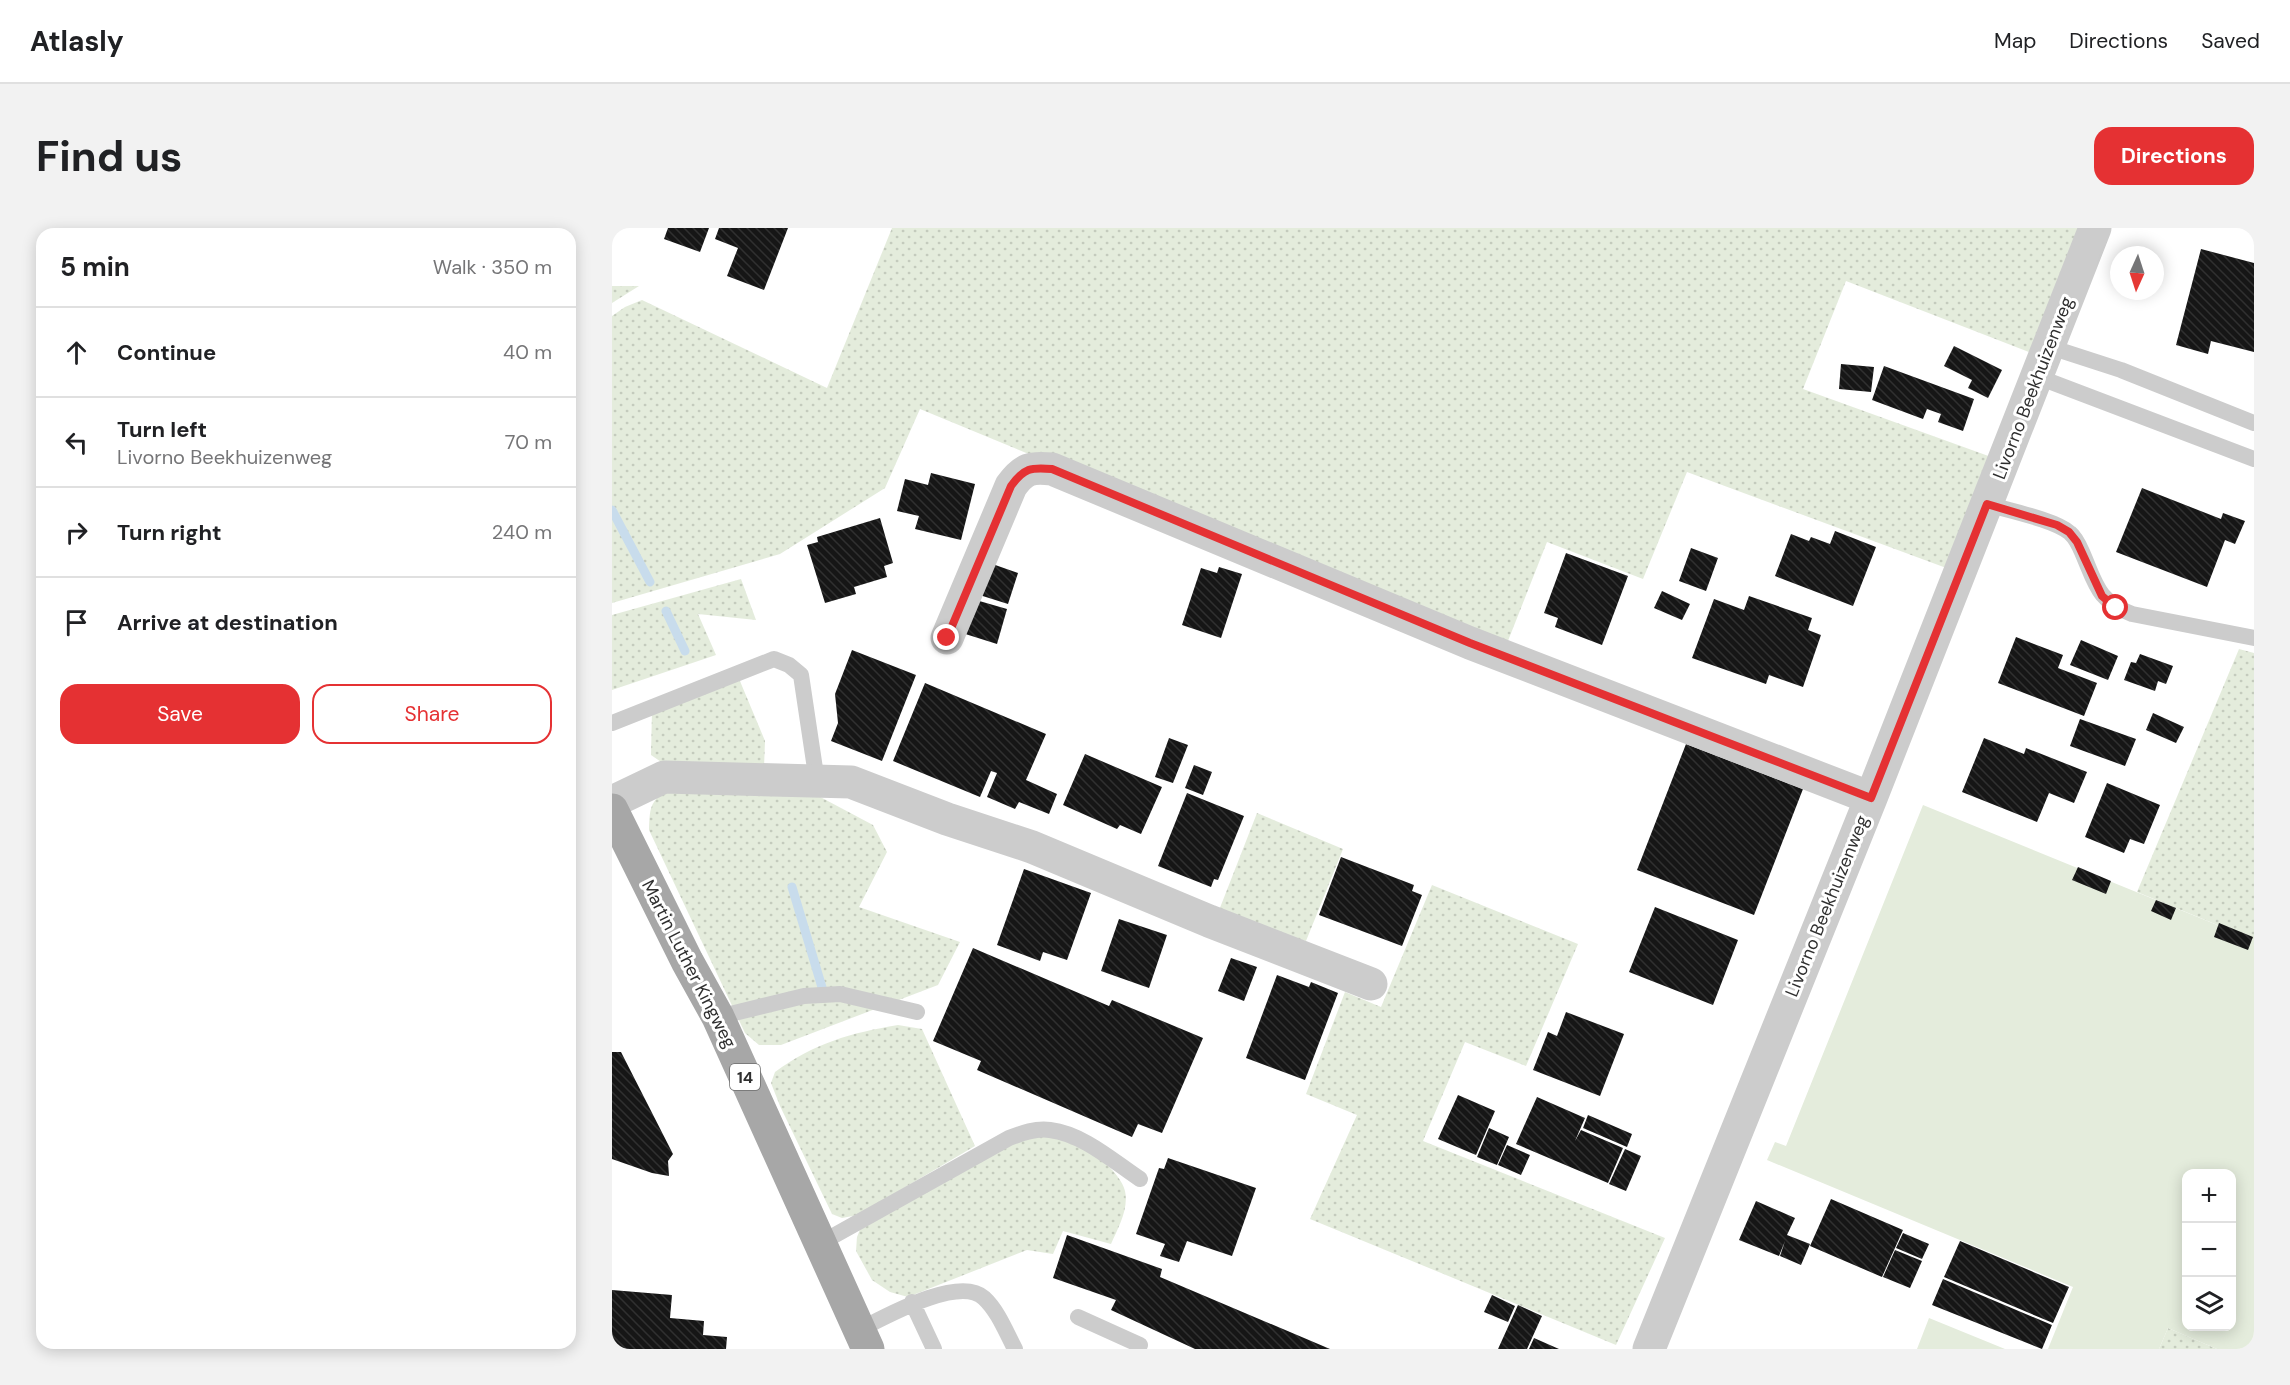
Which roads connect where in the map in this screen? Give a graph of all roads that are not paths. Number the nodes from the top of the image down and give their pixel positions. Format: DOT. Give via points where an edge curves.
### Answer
graph roads {
  1 [pos="2095,228"];
  2 [pos="2050,347"];
  3 [pos="2038,377"];
  4 [pos="2254,423"];
  5 [pos="2254,459"];
  6 [pos="1987,504"];
  7 [pos="947,638"];
  8 [pos="2254,638"];
  9 [pos="612,723"];
  10 [pos="817,782"];
  11 [pos="1871,798"];
  12 [pos="612,802"];
  13 [pos="612,810"];
  14 [pos="1371,984"];
  15 [pos="917,1012"];
  16 [pos="718,1017"];
  17 [pos="1140,1179"];
  18 [pos="819,1244"];
  19 [pos="912,1302"];
  20 [pos="1078,1317"];
  21 [pos="863,1340"];
  22 [pos="1142,1348"];
  23 [pos="934,1349"];
  24 [pos="1015,1349"];
  25 [pos="1649,1349"];
  1 -- 2 [label="street, Livorno Beekhuizenweg"];
  2 -- 3 [label="street, Livorno Beekhuizenweg"];
  2 -- 4 [label="lane" via="2121,370"];
  3 -- 5 [label="lane"];
  3 -- 6 [label="street, Livorno Beekhuizenweg"];
  6 -- 8 [label="lane" via="2069,532 2102,596 2116,608"];
  6 -- 11 [label="street, Livorno Beekhuizenweg"];
  7 -- 11 [label="street" via="1011,486 1020,474 1035,467 1052,469 1470,643"];
  9 -- 10 [label="lane" via="774,659 801,675"];
  10 -- 12 [label="street" via="664,777"];
  10 -- 14 [label="street" via="851,782 1032,848"];
  11 -- 25 [label="street, Livorno Beekhuizenweg"];
  13 -- 16 [label="main road, Martin Luther Kingweg / 14"];
  15 -- 16 [label="lane" via="840,994 804,996"];
  16 -- 18 [label="main road, Martin Luther Kingweg / 14"];
  17 -- 18 [label="lane" via="1066,1134 1029,1131 1009,1138"];
  18 -- 21 [label="main road, Martin Luther Kingweg / 14"];
  19 -- 21 [label="lane"];
  19 -- 23 [label="lane"];
  19 -- 24 [label="lane" via="966,1289 982,1296 995,1311"];
  20 -- 22 [label="lane"];
}
